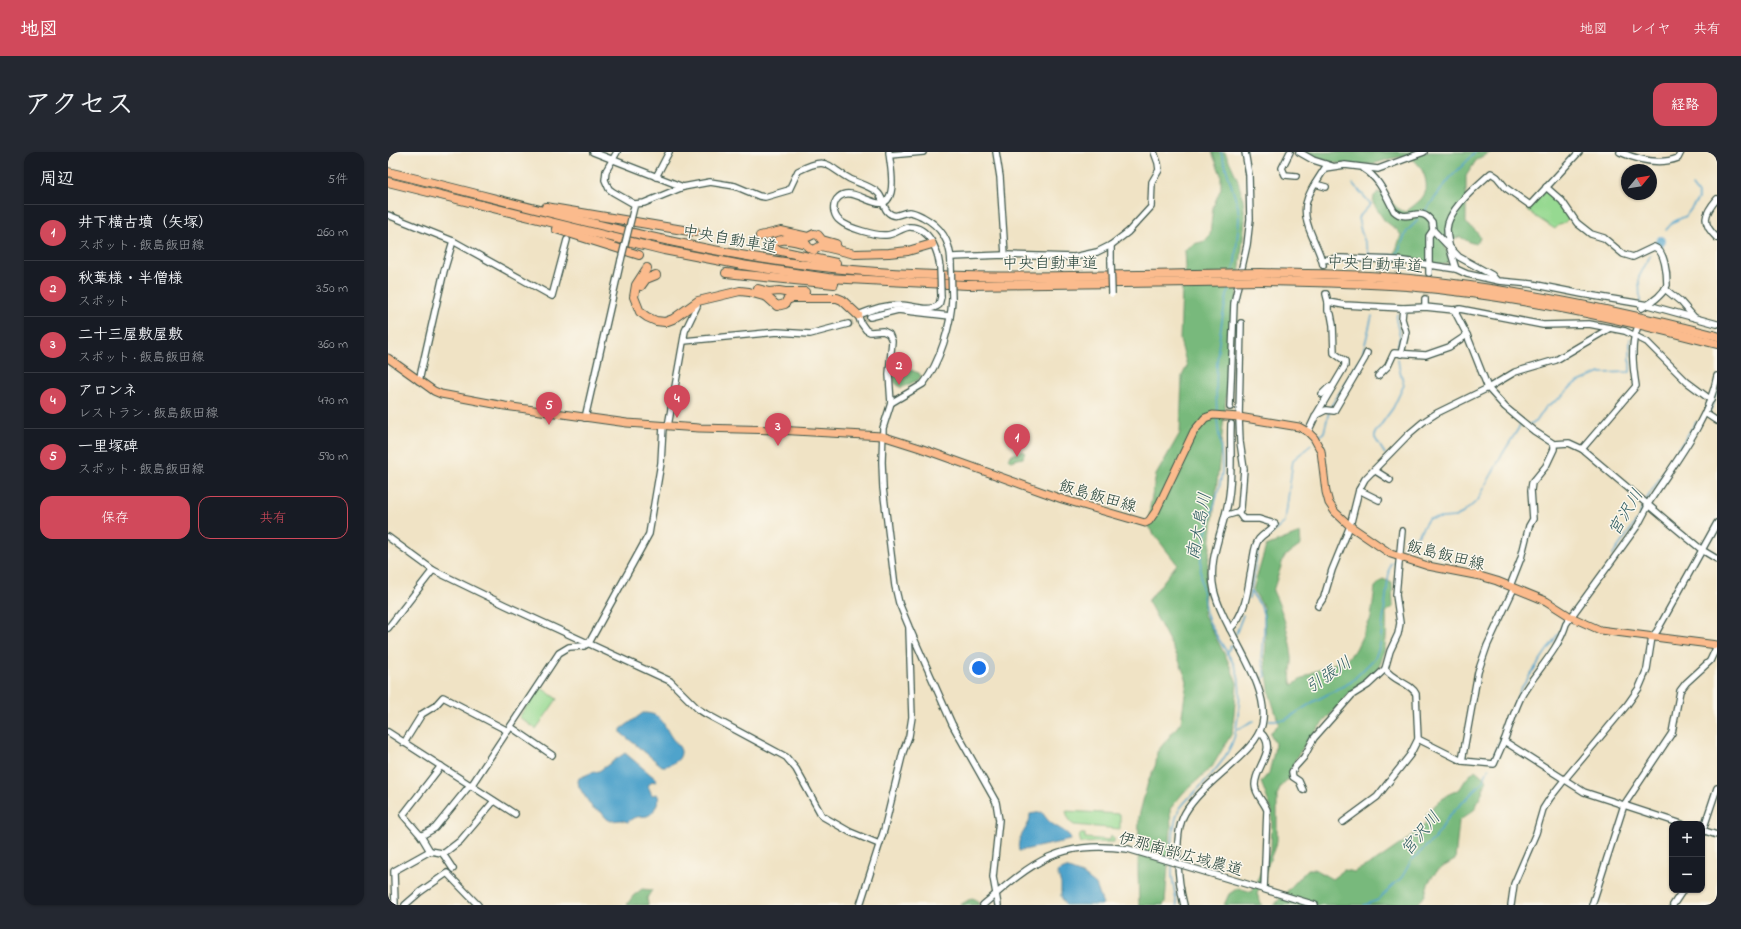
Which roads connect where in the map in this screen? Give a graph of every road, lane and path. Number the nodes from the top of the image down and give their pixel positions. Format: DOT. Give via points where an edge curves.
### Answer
graph roads {
  1 [pos="593,152"];
  2 [pos="617,152"];
  3 [pos="669,152"];
  4 [pos="923,152"];
  5 [pos="996,152"];
  6 [pos="1154,152"];
  7 [pos="1245,152"];
  8 [pos="1290,152"];
  9 [pos="1299,152"];
  10 [pos="1424,152"];
  11 [pos="1579,152"];
  12 [pos="1620,152"];
  13 [pos="1681,152"];
  14 [pos="890,154"];
  15 [pos="613,160"];
  16 [pos="1334,167"];
  17 [pos="1364,168"];
  18 [pos="388,172"];
  19 [pos="1296,176"];
  20 [pos="656,177"];
  21 [pos="388,182"];
  22 [pos="1312,185"];
  23 [pos="1326,187"];
  24 [pos="1546,187"];
  25 [pos="683,188"];
  26 [pos="488,196"];
  27 [pos="1717,199"];
  28 [pos="883,202"];
  29 [pos="634,205"];
  30 [pos="496,209"];
  31 [pos="388,215"];
  32 [pos="1433,230"];
  33 [pos="694,232"];
  34 [pos="760,236"];
  35 [pos="1717,238"];
  36 [pos="567,240"];
  37 [pos="453,241"];
  38 [pos="932,244"];
  39 [pos="1111,245"];
  40 [pos="1449,245"];
  41 [pos="869,254"];
  42 [pos="639,255"];
  43 [pos="1006,255"];
  44 [pos="951,257"];
  45 [pos="1428,265"];
  46 [pos="647,268"];
  47 [pos="1456,269"];
  48 [pos="726,273"];
  49 [pos="901,274"];
  50 [pos="1429,274"];
  51 [pos="656,275"];
  52 [pos="1262,277"];
  53 [pos="1195,278"];
  54 [pos="1496,280"];
  55 [pos="907,283"];
  56 [pos="1665,289"];
  57 [pos="1112,294"];
  58 [pos="1326,294"];
  59 [pos="1425,299"];
  60 [pos="1328,302"];
  61 [pos="1648,305"];
  62 [pos="697,306"];
  63 [pos="1425,307"];
  64 [pos="1403,308"];
  65 [pos="1642,308"];
  66 [pos="1454,310"];
  67 [pos="858,315"];
  68 [pos="950,316"];
  69 [pos="870,317"];
  70 [pos="1694,317"];
  71 [pos="1241,323"];
  72 [pos="848,324"];
  73 [pos="1717,324"];
  74 [pos="1610,328"];
  75 [pos="1637,329"];
  76 [pos="1467,335"];
  77 [pos="1634,336"];
  78 [pos="1717,336"];
  79 [pos="684,341"];
  80 [pos="1717,344"];
  81 [pos="1367,353"];
  82 [pos="1401,354"];
  83 [pos="388,358"];
  84 [pos="1378,376"];
  85 [pos="1717,376"];
  86 [pos="419,381"];
  87 [pos="1332,387"];
  88 [pos="1488,388"];
  89 [pos="1322,394"];
  90 [pos="1711,400"];
  91 [pos="891,403"];
  92 [pos="1230,407"];
  93 [pos="1705,413"];
  94 [pos="1316,415"];
  95 [pos="1239,417"];
  96 [pos="585,418"];
  97 [pos="1717,421"];
  98 [pos="1231,424"];
  99 [pos="665,426"];
  100 [pos="1308,432"];
  101 [pos="882,436"];
  102 [pos="1554,444"];
  103 [pos="1582,449"];
  104 [pos="1374,470"];
  105 [pos="1390,480"];
  106 [pos="1359,490"];
  107 [pos="1379,500"];
  108 [pos="1645,502"];
  109 [pos="1238,512"];
  110 [pos="1225,516"];
  111 [pos="1717,523"];
  112 [pos="1350,526"];
  113 [pos="1402,531"];
  114 [pos="388,537"];
  115 [pos="1702,550"];
  116 [pos="1398,557"];
  117 [pos="1717,559"];
  118 [pos="433,570"];
  119 [pos="1512,587"];
  120 [pos="1318,606"];
  121 [pos="1571,617"];
  122 [pos="909,627"];
  123 [pos="388,628"];
  124 [pos="1230,630"];
  125 [pos="1652,637"];
  126 [pos="589,643"];
  127 [pos="1717,646"];
  128 [pos="1385,669"];
  129 [pos="509,729"];
  130 [pos="388,732"];
  131 [pos="1260,732"];
  132 [pos="1418,739"];
  133 [pos="1504,741"];
  134 [pos="404,743"];
  135 [pos="552,755"];
  136 [pos="1462,761"];
  137 [pos="441,766"];
  138 [pos="1565,779"];
  139 [pos="470,785"];
  140 [pos="1717,788"];
  141 [pos="1303,790"];
  142 [pos="494,801"];
  143 [pos="1624,805"];
  144 [pos="515,814"];
  145 [pos="1673,821"];
  146 [pos="1343,822"];
  147 [pos="1705,822"];
  148 [pos="1705,832"];
  149 [pos="1717,835"];
  150 [pos="421,836"];
  151 [pos="880,844"];
  152 [pos="430,851"];
  153 [pos="444,854"];
  154 [pos="452,869"];
  155 [pos="1264,890"];
  156 [pos="1681,893"];
  157 [pos="995,894"];
  158 [pos="395,905"];
  159 [pos="405,905"];
  160 [pos="478,905"];
  161 [pos="860,905"];
  162 [pos="982,905"];
  163 [pos="998,905"];
  164 [pos="1184,905"];
  165 [pos="1314,905"];
  166 [pos="1511,905"];
  167 [pos="1592,905"];
  168 [pos="1673,905"];
  1 -- 15 [label="street"];
  2 -- 15 [label="street"];
  3 -- 20 [label="street"];
  4 -- 14 [label="street"];
  5 -- 43 [label="street"];
  6 -- 39 [label="street" via="1159,170 1152,182 1151,207 1128,232"];
  7 -- 92 [label="street" via="1250,219 1234,303"];
  8 -- 19 [label="street" via="1282,168 1285,175"];
  9 -- 16 [label="street"];
  10 -- 17 [label="street" via="1378,169"];
  11 -- 24 [label="street"];
  12 -- 13 [label="street" via="1642,160 1664,160 1678,158"];
  14 -- 28 [label="street" via="891,191"];
  15 -- 20 [label="street"];
  15 -- 29 [label="street" via="606,172 606,185"];
  16 -- 17 [label="street"];
  16 -- 22 [label="street" via="1325,168"];
  17 -- 32 [label="street" via="1376,179 1398,215 1404,217 1424,214 1432,222"];
  18 -- 26 [label="highway, 中央自動車道"];
  20 -- 25 [label="street"];
  21 -- 30 [label="highway, 中央自動車道"];
  22 -- 23 [label="street"];
  22 -- 45 [label="street" via="1304,212 1322,262 1340,258 1397,260"];
  24 -- 40 [label="street" via="1530,205 1490,173 1464,198 1452,216 1447,227"];
  24 -- 56 [label="street" via="1562,201 1577,223 1591,234 1604,238 1622,254 1632,257 1657,248 1661,253 1665,271"];
  25 -- 28 [label="street" via="716,182 765,197 788,190 798,171 819,163 827,163 849,178 878,192"];
  25 -- 29 [label="street"];
  26 -- 33 [label="highway"];
  26 -- 49 [label="highway, 中央自動車道" via="641,236 701,248 793,263"];
  27 -- 35 [label="street" via="1706,215 1708,226"];
  28 -- 38 [label="street" via="872,202 846,193 837,199 835,214 845,224 881,236 909,227 914,228 924,232"];
  28 -- 44 [label="street" via="887,211 893,215 913,213 937,226 946,238"];
  29 -- 96 [label="street, bridge"];
  30 -- 42 [label="highway"];
  30 -- 55 [label="highway, 中央自動車道" via="664,250 742,265 828,278"];
  31 -- 37 [label="street"];
  32 -- 40 [label="street"];
  32 -- 45 [label="street" via="1429,236"];
  34 -- 41 [label="highway" via="781,231 808,237 814,234 827,242"];
  36 -- 37 [label="street" via="552,296"];
  37 -- 86 [label="street"];
  38 -- 41 [label="highway" via="908,251"];
  38 -- 67 [label="street, bridge" via="940,267 939,304 932,308 891,305"];
  39 -- 43 [label="street" via="1097,252 1074,257"];
  39 -- 57 [label="street, bridge"];
  40 -- 47 [label="street"];
  40 -- 54 [label="street" via="1459,257 1492,275"];
  41 -- 49 [label="highway" via="855,254 821,246 814,250 806,244 786,239 777,241 771,248 853,267"];
  43 -- 44 [label="street"];
  44 -- 68 [label="street, bridge"];
  45 -- 47 [label="street"];
  45 -- 50 [label="street"];
  46 -- 67 [label="highway" via="636,285 634,297 640,312 656,321 665,322 673,319 698,301 744,291 767,298 776,306 792,298 837,298"];
  47 -- 54 [label="street"];
  48 -- 55 [label="highway" via="833,284"];
  49 -- 53 [label="highway, 中央自動車道"];
  51 -- 67 [label="highway" via="643,282 639,297 647,311 658,316 674,313 697,296 742,286 769,292 839,293 848,300"];
  52 -- 53 [label="highway, 中央自動車道, bridge"];
  52 -- 78 [label="highway, 中央自動車道" via="1330,274 1408,278 1472,286 1617,311"];
  52 -- 80 [label="highway, 中央自動車道" via="1463,292 1567,308"];
  53 -- 55 [label="highway, 中央自動車道" via="1030,285"];
  54 -- 61 [label="street"];
  56 -- 61 [label="street"];
  56 -- 70 [label="street"];
  58 -- 60 [label="street"];
  59 -- 63 [label="street"];
  60 -- 64 [label="street"];
  60 -- 87 [label="street" via="1333,325 1334,353 1346,361"];
  61 -- 65 [label="street"];
  61 -- 70 [label="street"];
  62 -- 79 [label="street" via="685,331"];
  63 -- 64 [label="street"];
  63 -- 66 [label="street"];
  64 -- 82 [label="street" via="1402,319 1406,332"];
  66 -- 74 [label="street" via="1543,325 1589,324"];
  66 -- 76 [label="street"];
  67 -- 91 [label="street" via="866,330 883,331 891,337"];
  68 -- 69 [label="street" via="898,310"];
  68 -- 91 [label="street" via="934,367 926,380"];
  70 -- 73 [label="street"];
  71 -- 95 [label="street"];
  72 -- 79 [label="street" via="810,334 777,332"];
  74 -- 77 [label="street"];
  74 -- 88 [label="street" via="1556,360 1515,372"];
  75 -- 77 [label="street"];
  76 -- 82 [label="street" via="1449,347 1426,355"];
  76 -- 88 [label="street"];
  77 -- 90 [label="street" via="1646,342 1687,382"];
  77 -- 103 [label="street" via="1636,386"];
  79 -- 99 [label="street"];
  81 -- 94 [label="street" via="1334,411 1326,410"];
  82 -- 84 [label="street" via="1394,353 1388,366"];
  83 -- 86 [label="main road, 飯島飯田線"];
  85 -- 90 [label="street"];
  86 -- 96 [label="main road, 飯島飯田線" via="441,394"];
  87 -- 89 [label="street"];
  87 -- 94 [label="street"];
  88 -- 102 [label="street" via="1534,431"];
  88 -- 104 [label="street" via="1423,422"];
  90 -- 93 [label="street"];
  91 -- 101 [label="street"];
  93 -- 97 [label="street"];
  93 -- 108 [label="street"];
  94 -- 100 [label="street"];
  95 -- 100 [label="main road, 飯島飯田線" via="1299,427"];
  95 -- 101 [label="main road, 飯島飯田線" via="1213,415 1205,418 1194,431 1156,511 1145,523 1062,499"];
  95 -- 109 [label="street" via="1244,469 1241,508"];
  96 -- 99 [label="main road, 飯島飯田線"];
  98 -- 110 [label="street" via="1230,486"];
  99 -- 101 [label="main road, 飯島飯田線"];
  99 -- 126 [label="street" via="649,534"];
  100 -- 112 [label="main road, 飯島飯田線" via="1321,451 1329,503"];
  101 -- 122 [label="street" via="883,488 890,553 899,603"];
  102 -- 103 [label="street" via="1569,443"];
  102 -- 119 [label="street" via="1546,466 1532,483 1533,519"];
  103 -- 108 [label="street"];
  104 -- 105 [label="street"];
  104 -- 106 [label="street"];
  106 -- 107 [label="street"];
  106 -- 112 [label="street"];
  108 -- 115 [label="street"];
  108 -- 121 [label="street" via="1647,508 1638,525"];
  109 -- 110 [label="street"];
  109 -- 124 [label="street" via="1243,519 1275,524 1259,538 1246,596 1236,623"];
  110 -- 124 [label="street" via="1213,561 1212,577 1217,599"];
  111 -- 115 [label="street"];
  112 -- 116 [label="main road, 飯島飯田線"];
  112 -- 120 [label="street" via="1324,597"];
  113 -- 116 [label="street"];
  114 -- 118 [label="street"];
  115 -- 117 [label="street"];
  115 -- 125 [label="street"];
  116 -- 119 [label="main road, 飯島飯田線" via="1480,576"];
  116 -- 128 [label="street" via="1396,595 1400,623"];
  118 -- 123 [label="street"];
  118 -- 126 [label="street"];
  119 -- 121 [label="main road, 飯島飯田線" via="1546,601"];
  119 -- 136 [label="street" via="1478,672"];
  121 -- 125 [label="main road, 飯島飯田線" via="1600,630"];
  121 -- 133 [label="street" via="1553,651 1521,696"];
  122 -- 151 [label="street" via="912,717"];
  122 -- 157 [label="street" via="959,738 996,802 998,820 993,866"];
  124 -- 131 [label="street" via="1260,695 1264,716"];
  125 -- 127 [label="main road, 飯島飯田線"];
  125 -- 138 [label="street" via="1647,669 1639,688"];
  126 -- 129 [label="street" via="569,647 559,653"];
  126 -- 151 [label="street" via="670,681 698,709 786,758 796,769 822,816 850,832"];
  127 -- 143 [label="street" via="1710,661 1680,691 1672,733"];
  128 -- 132 [label="street" via="1390,676 1414,689"];
  128 -- 141 [label="street" via="1368,685 1352,695 1314,738 1292,772"];
  129 -- 134 [label="street" via="443,697 422,714"];
  129 -- 135 [label="street"];
  129 -- 139 [label="street"];
  130 -- 134 [label="street"];
  131 -- 155 [label="street" via="1267,742 1268,749 1255,780 1255,788 1267,810"];
  131 -- 164 [label="street" via="1243,754 1193,803 1182,820 1179,828 1178,856"];
  132 -- 136 [label="street"];
  132 -- 146 [label="street" via="1410,755 1377,797"];
  133 -- 136 [label="street" via="1494,764"];
  133 -- 138 [label="street"];
  134 -- 137 [label="street"];
  137 -- 139 [label="street"];
  137 -- 150 [label="street" via="403,815"];
  138 -- 143 [label="street" via="1584,792"];
  138 -- 166 [label="street" via="1544,810 1514,884"];
  139 -- 142 [label="street"];
  139 -- 150 [label="street" via="435,828"];
  140 -- 147 [label="street"];
  142 -- 144 [label="street"];
  142 -- 153 [label="street" via="460,841"];
  143 -- 145 [label="street"];
  143 -- 167 [label="street"];
  148 -- 149 [label="street"];
  150 -- 152 [label="street"];
  151 -- 161 [label="street"];
  152 -- 153 [label="street"];
  152 -- 158 [label="street" via="394,871"];
  153 -- 154 [label="street"];
  155 -- 157 [label="street, 伊那南部広域農道, bridge" via="1128,849 1104,847 1079,848 1038,861"];
  155 -- 165 [label="street, 伊那南部広域農道"];
  156 -- 168 [label="street"];
  157 -- 162 [label="street, 伊那南部広域農道"];
  157 -- 163 [label="street"];
  159 -- 160 [label="street" via="446,873"];
}
